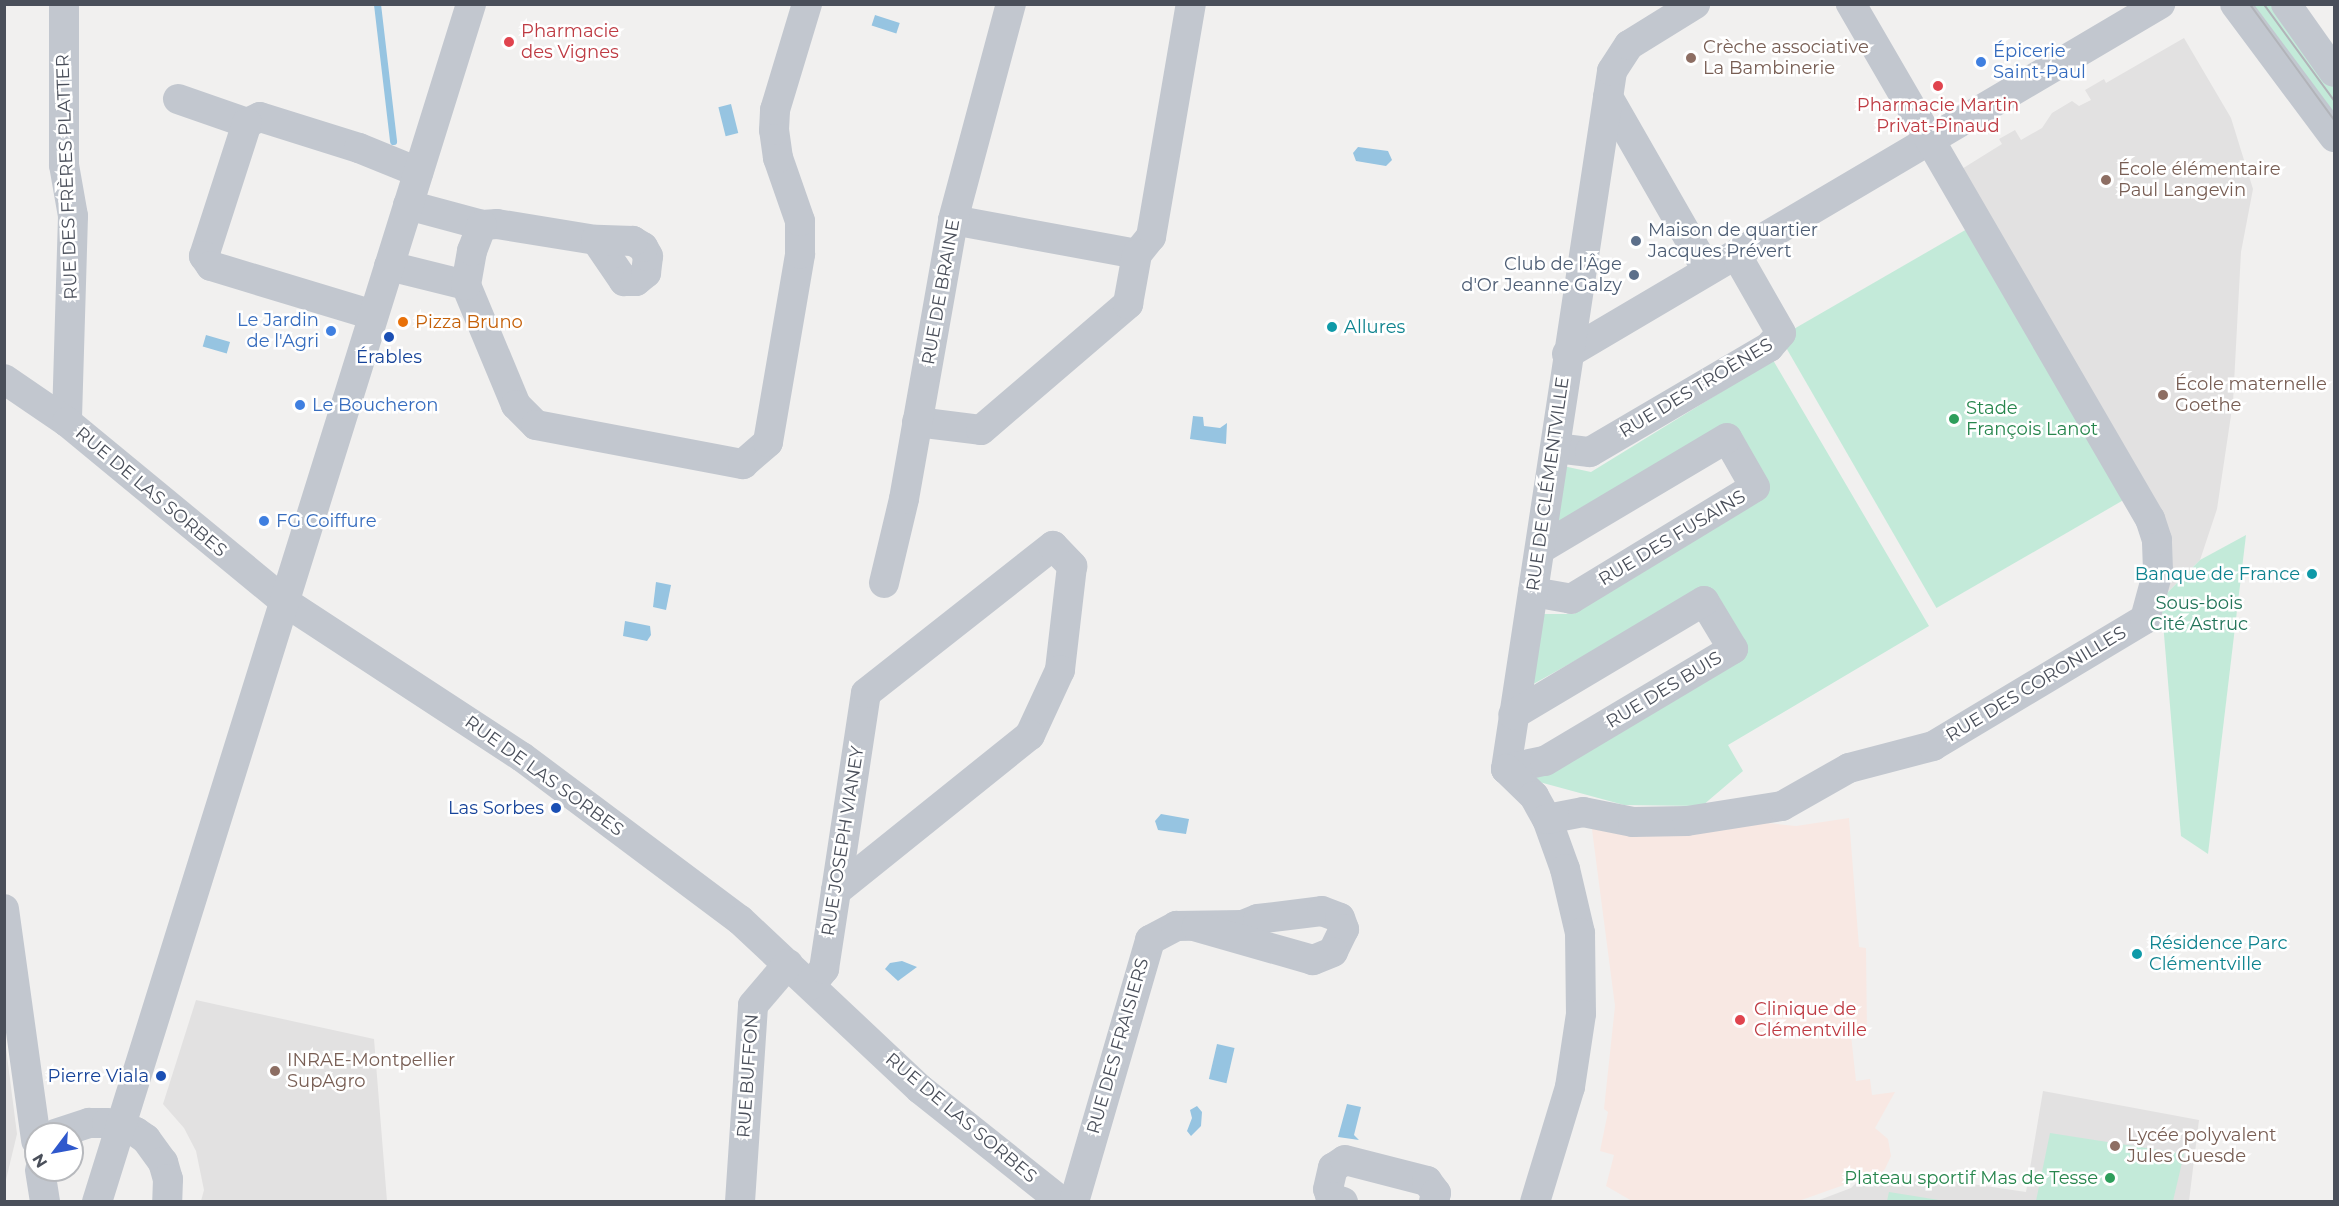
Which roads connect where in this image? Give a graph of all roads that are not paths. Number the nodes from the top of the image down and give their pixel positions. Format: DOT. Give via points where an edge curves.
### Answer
graph roads {
  1 [pos="64,4"];
  2 [pos="471,4"];
  3 [pos="807,4"];
  4 [pos="1011,4"];
  5 [pos="1191,4"];
  6 [pos="1695,4"];
  7 [pos="1851,4"];
  8 [pos="2160,4"];
  9 [pos="2235,4"];
  10 [pos="2286,4"];
  11 [pos="2334,72"];
  12 [pos="1608,97"];
  13 [pos="178,99"];
  14 [pos="247,123"];
  15 [pos="2334,137"];
  16 [pos="1931,142"];
  17 [pos="418,172"];
  18 [pos="408,205"];
  19 [pos="953,220"];
  20 [pos="482,225"];
  21 [pos="596,240"];
  22 [pos="1137,254"];
  23 [pos="1736,254"];
  24 [pos="389,266"];
  25 [pos="1707,270"];
  26 [pos="466,285"];
  27 [pos="373,315"];
  28 [pos="1567,354"];
  29 [pos="4,379"];
  30 [pos="67,422"];
  31 [pos="917,422"];
  32 [pos="1556,448"];
  33 [pos="1540,549"];
  34 [pos="884,583"];
  35 [pos="1533,592"];
  36 [pos="285,602"];
  37 [pos="1513,715"];
  38 [pos="1506,769"];
  39 [pos="1547,819"];
  40 [pos="836,891"];
  41 [pos="4,909"];
  42 [pos="1197,927"];
  43 [pos="788,964"];
  44 [pos="811,985"];
  45 [pos="34,1122"];
  46 [pos="84,1125"];
  47 [pos="121,1126"];
  48 [pos="42,1182"];
  49 [pos="45,1202"];
  50 [pos="97,1202"];
  51 [pos="167,1202"];
  52 [pos="740,1202"];
  53 [pos="1062,1202"];
  54 [pos="1074,1202"];
  55 [pos="1343,1202"];
  56 [pos="1434,1202"];
  57 [pos="1535,1202"];
  1 -- 30 [label="street, RUE DES FRÈRES PLATTER" via="64,165 73,216"];
  2 -- 17 [label="street"];
  3 -- 26 [label="street" via="775,110 778,158 800,221 800,254 768,442 743,464 536,425 516,405"];
  4 -- 19 [label="street, RUE DE BRAINE"];
  5 -- 22 [label="street" via="1151,237"];
  6 -- 12 [label="street" via="1629,45 1612,71"];
  7 -- 16 [label="street, RUE DES CORONILLES"];
  8 -- 16 [label="street, RUE DE CLÉMENTVILLE"];
  9 -- 15 [label="street"];
  10 -- 11 [label="street"];
  12 -- 25 [label="street"];
  12 -- 28 [label="street"];
  13 -- 14 [label="street"];
  14 -- 17 [label="street" via="260,117 359,148"];
  14 -- 27 [label="street" via="204,256 211,266"];
  16 -- 23 [label="street, RUE DE CLÉMENTVILLE"];
  16 -- 39 [label="street, RUE DES CORONILLES" via="2136,494 2157,540 2158,571 2145,619 1933,746 1849,768 1782,806 1687,821 1633,822 1583,812"];
  17 -- 18 [label="street"];
  18 -- 20 [label="street"];
  18 -- 24 [label="street"];
  19 -- 22 [label="street"];
  19 -- 31 [label="street, RUE DE BRAINE"];
  20 -- 21 [label="street"];
  20 -- 26 [label="street"];
  22 -- 31 [label="street" via="1128,304 981,430"];
  23 -- 25 [label="street, RUE DE CLÉMENTVILLE"];
  23 -- 32 [label="street, RUE DES TROÈNES" via="1781,333 1769,347 1590,452"];
  24 -- 26 [label="street"];
  24 -- 27 [label="street"];
  25 -- 28 [label="street, RUE DE CLÉMENTVILLE"];
  27 -- 36 [label="street"];
  28 -- 32 [label="street, RUE DE CLÉMENTVILLE"];
  29 -- 30 [label="street, RUE DE LAS SORBES"];
  30 -- 36 [label="street, RUE DE LAS SORBES"];
  31 -- 34 [label="street, RUE DE BRAINE"];
  32 -- 33 [label="street, RUE DE CLÉMENTVILLE"];
  33 -- 35 [label="street, RUE DE CLÉMENTVILLE"];
  33 -- 35 [label="street, RUE DES FUSAINS" via="1727,438 1755,487 1571,599"];
  35 -- 37 [label="street, RUE DE CLÉMENTVILLE"];
  36 -- 43 [label="street, RUE DE LAS SORBES" via="522,757 740,920"];
  36 -- 47 [label="street"];
  37 -- 38 [label="street, RUE DE CLÉMENTVILLE"];
  37 -- 38 [label="street, RUE DES BUIS" via="1704,601 1733,649 1545,761"];
  38 -- 39 [label="street" via="1534,796"];
  39 -- 57 [label="street" via="1565,869 1580,933 1581,1014 1570,1087"];
  40 -- 40 [label="street, RUE JOSEPH VIANEY" via="866,693 1053,546 1072,566 1060,670 1030,735"];
  40 -- 44 [label="street, RUE JOSEPH VIANEY" via="824,969"];
  41 -- 45 [label="street"];
  42 -- 54 [label="street, RUE DES FRAISIERS" via="1167,929 1147,945"];
  43 -- 44 [label="street, RUE DE LAS SORBES"];
  43 -- 52 [label="street, RUE BUFFON" via="753,1005"];
  44 -- 53 [label="street, RUE DE LAS SORBES" via="920,1089"];
  46 -- 47 [label="street"];
  47 -- 50 [label="street"];
  47 -- 51 [label="street" via="146,1139 158,1154 168,1179"];
  48 -- 49 [label="street"];
  55 -- 56 [label="street" via="1331,1198 1328,1189 1333,1168 1345,1160 1427,1181 1436,1192"];
}
